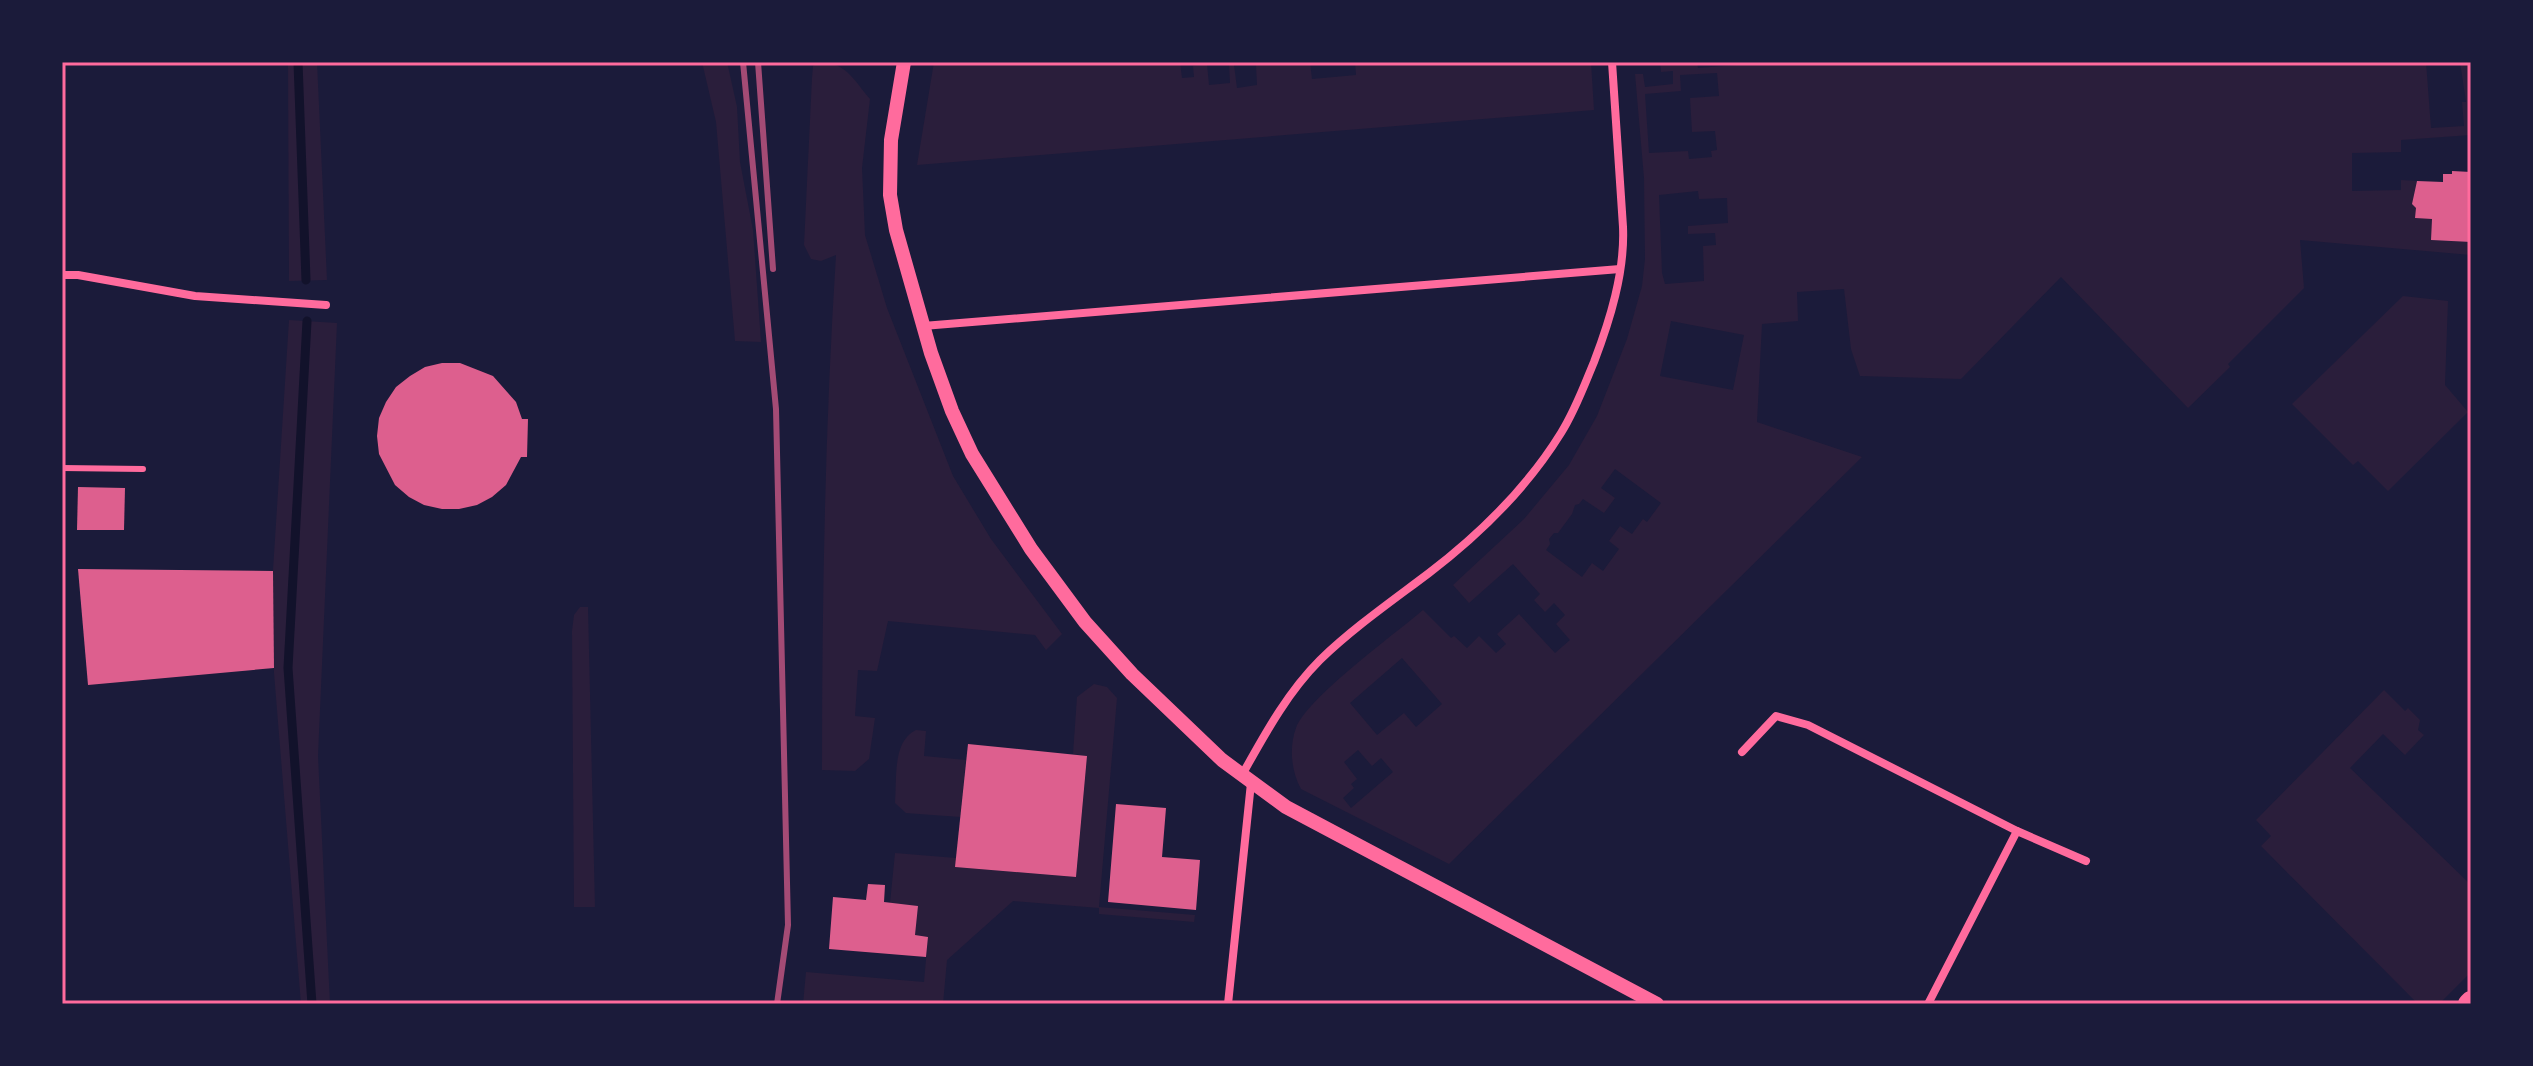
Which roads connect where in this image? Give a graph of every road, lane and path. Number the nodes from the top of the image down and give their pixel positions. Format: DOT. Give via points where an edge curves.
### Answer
graph roads {
  1 [pos="904,62"];
  2 [pos="1612,62"];
  3 [pos="1620,269"];
  4 [pos="62,275"];
  5 [pos="326,305"];
  6 [pos="922,326"];
  7 [pos="62,468"];
  8 [pos="143,469"];
  9 [pos="1742,752"];
  10 [pos="1246,779"];
  11 [pos="2017,831"];
  12 [pos="2086,861"];
  13 [pos="1228,1004"];
  14 [pos="1657,1004"];
  15 [pos="1928,1004"];
  1 -- 6 [label="street" via="891,140 890,195"];
  2 -- 3 [label="street" via="1624,238"];
  3 -- 6 [label="street"];
  3 -- 10 [label="street" via="1598,351 1567,423 1547,454 1509,502 1471,538 1318,662 1281,708"];
  4 -- 5 [label="street" via="195,296"];
  6 -- 10 [label="street" via="972,454 1048,573 1122,664"];
  7 -- 8 [label="lane"];
  9 -- 11 [label="street" via="1776,716 1808,725"];
  10 -- 13 [label="street"];
  10 -- 14 [label="street" via="1325,830"];
  11 -- 12 [label="street"];
  11 -- 15 [label="street"];
}
